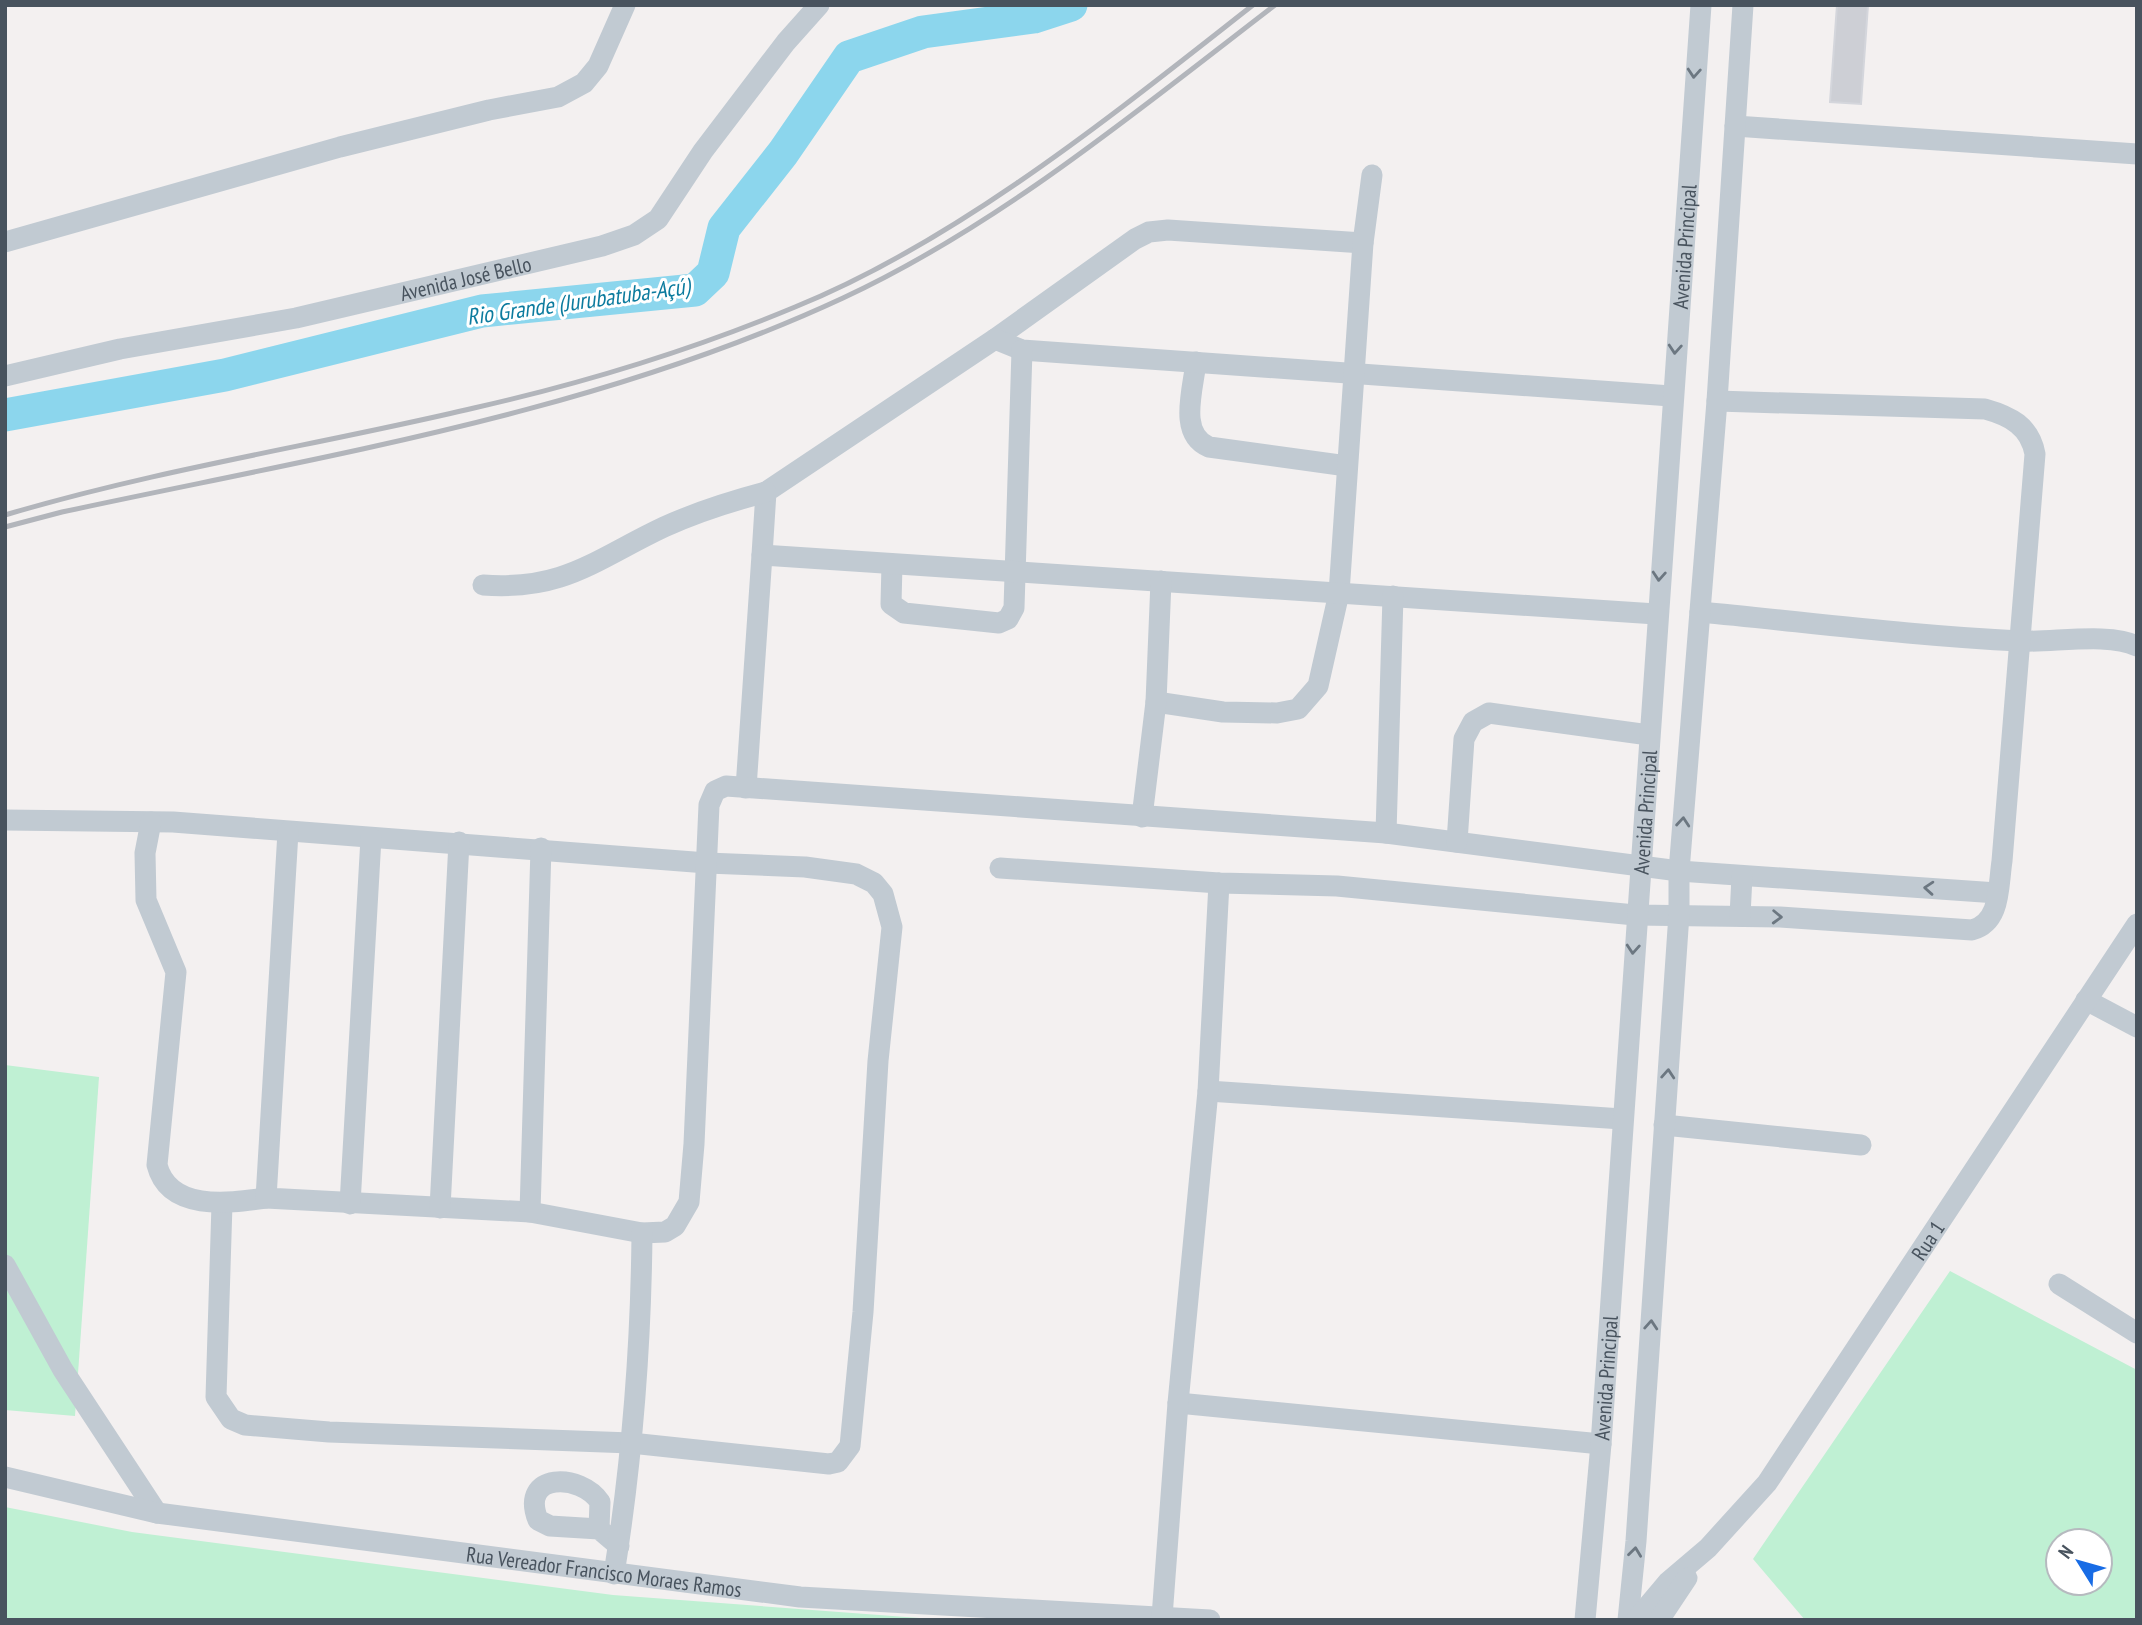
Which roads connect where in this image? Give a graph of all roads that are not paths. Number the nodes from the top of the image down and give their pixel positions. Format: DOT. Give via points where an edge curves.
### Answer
graph roads {
  1 [pos="625,5"];
  2 [pos="1701,5"];
  3 [pos="1743,5"];
  4 [pos="816,7"];
  5 [pos="1735,126"];
  6 [pos="2137,154"];
  7 [pos="1372,176"];
  8 [pos="5,242"];
  9 [pos="1363,243"];
  10 [pos="995,339"];
  11 [pos="1022,350"];
  12 [pos="1196,362"];
  13 [pos="1354,373"];
  14 [pos="5,376"];
  15 [pos="1671,396"];
  16 [pos="1717,401"];
  17 [pos="1348,466"];
  18 [pos="766,492"];
  19 [pos="762,555"];
  20 [pos="892,564"];
  21 [pos="1015,572"];
  22 [pos="1161,581"];
  23 [pos="484,585"];
  24 [pos="1339,593"];
  25 [pos="1393,597"];
  26 [pos="1700,612"];
  27 [pos="1656,614"];
  28 [pos="2021,642"];
  29 [pos="2137,646"];
  30 [pos="1156,702"];
  31 [pos="1649,735"];
  32 [pos="746,788"];
  33 [pos="1142,817"];
  34 [pos="151,822"];
  35 [pos="9,824"];
  36 [pos="288,832"];
  37 [pos="1386,833"];
  38 [pos="371,838"];
  39 [pos="459,842"];
  40 [pos="1457,842"];
  41 [pos="541,848"];
  42 [pos="707,863"];
  43 [pos="1641,865"];
  44 [pos="1000,868"];
  45 [pos="1679,872"];
  46 [pos="1742,876"];
  47 [pos="1825,881"];
  48 [pos="1219,883"];
  49 [pos="1997,893"];
  50 [pos="1635,915"];
  51 [pos="1679,915"];
  52 [pos="1740,916"];
  53 [pos="1825,919"];
  54 [pos="2137,924"];
  55 [pos="2086,1000"];
  56 [pos="2137,1027"];
  57 [pos="1208,1091"];
  58 [pos="1622,1119"];
  59 [pos="1664,1125"];
  60 [pos="1861,1145"];
  61 [pos="266,1198"];
  62 [pos="222,1203"];
  63 [pos="350,1204"];
  64 [pos="440,1208"];
  65 [pos="530,1212"];
  66 [pos="642,1233"];
  67 [pos="5,1265"];
  68 [pos="2059,1284"];
  69 [pos="2137,1333"];
  70 [pos="1178,1403"];
  71 [pos="631,1443"];
  72 [pos="1601,1444"];
  73 [pos="5,1477"];
  74 [pos="158,1513"];
  75 [pos="599,1530"];
  76 [pos="619,1546"];
  77 [pos="1708,1548"];
  78 [pos="614,1574"];
  79 [pos="1162,1617"];
  80 [pos="1210,1620"];
  81 [pos="1585,1620"];
  82 [pos="1628,1620"];
  83 [pos="1636,1620"];
  84 [pos="1659,1620"];
  1 -- 8 [label="street" via="598,66 584,83 558,97 340,147"];
  2 -- 15 [label="street, Avenida Principal, one-way"];
  3 -- 5 [label="street, Avenida Principal"];
  4 -- 14 [label="street, Avenida José Bello" via="704,151 658,219 634,235 296,318 120,349"];
  5 -- 6 [label="street"];
  5 -- 16 [label="street, Avenida Principal"];
  7 -- 9 [label="street"];
  9 -- 10 [label="street" via="1149,232"];
  9 -- 13 [label="street"];
  10 -- 11 [label="street"];
  10 -- 18 [label="street"];
  11 -- 12 [label="street"];
  11 -- 21 [label="street"];
  12 -- 13 [label="street"];
  12 -- 17 [label="street" via="1190,427 1199,443"];
  13 -- 15 [label="street"];
  13 -- 17 [label="street"];
  15 -- 27 [label="street, Avenida Principal, one-way"];
  16 -- 26 [label="street, Avenida Principal"];
  16 -- 28 [label="street" via="1985,409 2026,429 2035,454"];
  17 -- 24 [label="street"];
  18 -- 19 [label="street"];
  18 -- 23 [label="street" via="664,527 560,579 516,588"];
  19 -- 20 [label="street"];
  19 -- 32 [label="street"];
  20 -- 21 [label="street"];
  20 -- 21 [label="street" via="890,597 897,610 999,623 1008,619 1014,608"];
  21 -- 22 [label="street"];
  22 -- 24 [label="street"];
  22 -- 30 [label="street"];
  24 -- 25 [label="street"];
  24 -- 30 [label="street" via="1318,686 1298,709 1264,714 1223,712"];
  25 -- 27 [label="street"];
  25 -- 37 [label="street"];
  26 -- 28 [label="street"];
  45 -- 26 [label="street, Avenida Principal, one-way"];
  27 -- 31 [label="street, Avenida Principal"];
  28 -- 29 [label="street" via="2100,641"];
  28 -- 49 [label="street"];
  30 -- 33 [label="street"];
  31 -- 40 [label="street" via="1489,713 1474,722 1464,739"];
  31 -- 43 [label="street, Avenida Principal"];
  32 -- 33 [label="street"];
  32 -- 42 [label="street" via="726,786 711,797"];
  33 -- 37 [label="street"];
  34 -- 35 [label="street"];
  34 -- 36 [label="street"];
  34 -- 62 [label="street" via="145,853 146,900 176,972 157,1165 164,1183 175,1193"];
  36 -- 38 [label="street"];
  36 -- 61 [label="street"];
  37 -- 40 [label="street"];
  38 -- 39 [label="street"];
  38 -- 63 [label="street"];
  39 -- 41 [label="street"];
  39 -- 64 [label="street"];
  40 -- 43 [label="street"];
  41 -- 42 [label="street"];
  41 -- 65 [label="street"];
  42 -- 66 [label="street" via="689,1202 675,1226 665,1232"];
  42 -- 71 [label="street" via="856,874 874,883 888,909 892,927 852,1432 844,1457 830,1464"];
  43 -- 45 [label="street"];
  43 -- 50 [label="street, Avenida Principal"];
  44 -- 48 [label="street"];
  45 -- 46 [label="street"];
  45 -- 51 [label="street, Avenida Principal"];
  46 -- 47 [label="street"];
  46 -- 52 [label="street"];
  49 -- 47 [label="street, one-way"];
  47 -- 53 [label="street"];
  48 -- 50 [label="street" via="1337,886"];
  48 -- 57 [label="street"];
  49 -- 53 [label="street" via="1993,915 1972,930"];
  50 -- 51 [label="street"];
  50 -- 58 [label="street, Avenida Principal, one-way"];
  51 -- 52 [label="street"];
  59 -- 51 [label="street, Avenida Principal, one-way"];
  52 -- 53 [label="street, one-way"];
  54 -- 55 [label="street, Rua 1"];
  55 -- 56 [label="street"];
  55 -- 77 [label="street, Rua 1" via="1767,1483"];
  57 -- 58 [label="street"];
  57 -- 70 [label="street"];
  58 -- 72 [label="street, Avenida Principal"];
  59 -- 60 [label="street"];
  82 -- 59 [label="street, Avenida Principal, one-way"];
  61 -- 62 [label="street"];
  61 -- 63 [label="street"];
  62 -- 71 [label="street" via="216,1397 231,1419 246,1425 329,1432"];
  63 -- 64 [label="street"];
  64 -- 65 [label="street"];
  65 -- 66 [label="street"];
  66 -- 71 [label="street" via="641,1332"];
  67 -- 74 [label="street" via="63,1370"];
  68 -- 69 [label="street"];
  70 -- 72 [label="street"];
  70 -- 79 [label="street"];
  71 -- 76 [label="street"];
  72 -- 81 [label="street, Avenida Principal"];
  73 -- 74 [label="street, Rua Vereador Francisco Moraes Ramos"];
  74 -- 78 [label="street, Rua Vereador Francisco Moraes Ramos"];
  75 -- 76 [label="street"];
  76 -- 78 [label="street"];
  77 -- 83 [label="street, Rua 1" via="1668,1582"];
  77 -- 84 [label="street, Rua 1"];
  78 -- 79 [label="street, Rua Vereador Francisco Moraes Ramos" via="800,1597"];
  79 -- 80 [label="street, Rua Vereador Francisco Moraes Ramos"];
}
